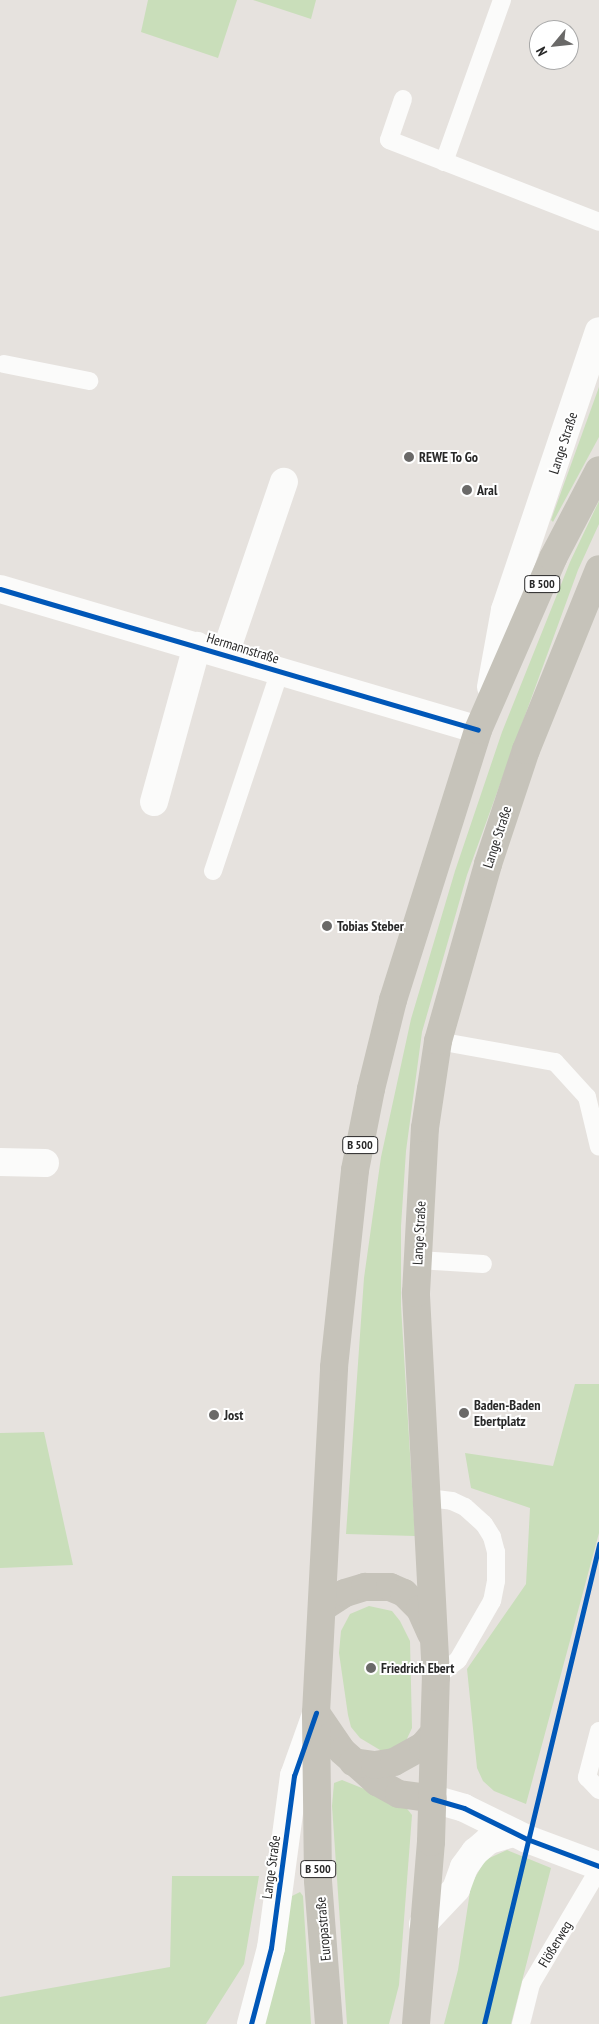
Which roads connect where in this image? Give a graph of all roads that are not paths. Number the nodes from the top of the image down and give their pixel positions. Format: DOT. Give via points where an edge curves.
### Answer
graph roads {
  1 [pos="502,0"];
  2 [pos="403,99"];
  3 [pos="444,162"];
  4 [pos="599,222"];
  5 [pos="599,330"];
  6 [pos="4,364"];
  7 [pos="89,381"];
  8 [pos="599,470"];
  9 [pos="284,482"];
  10 [pos="599,569"];
  11 [pos="0,589"];
  12 [pos="197,646"];
  13 [pos="225,654"];
  14 [pos="280,671"];
  15 [pos="489,699"];
  16 [pos="478,730"];
  17 [pos="154,802"];
  18 [pos="214,871"];
  19 [pos="438,1042"];
  20 [pos="599,1147"];
  21 [pos="0,1162"];
  22 [pos="45,1163"];
  23 [pos="418,1260"];
  24 [pos="483,1264"];
  25 [pos="428,1498"];
  26 [pos="322,1608"];
  27 [pos="434,1642"];
  28 [pos="436,1677"];
  29 [pos="316,1713"];
  30 [pos="599,1730"];
  31 [pos="434,1733"];
  32 [pos="353,1762"];
  33 [pos="599,1790"];
  34 [pos="433,1799"];
  35 [pos="514,1832"];
  36 [pos="599,1867"];
  37 [pos="423,1924"];
  38 [pos="251,2024"];
  39 [pos="329,2024"];
  40 [pos="416,2024"];
  41 [pos="521,2024"];
  1 -- 3 [label="lane"];
  2 -- 3 [label="lane" via="389,140"];
  3 -- 4 [label="lane"];
  5 -- 15 [label="street, Lange Straße" via="505,610"];
  6 -- 7 [label="lane"];
  8 -- 15 [label="main road, Lange Straße / B 500" via="553,558"];
  9 -- 13 [label="street, Hermannstraße"];
  10 -- 19 [label="main road, Lange Straße" via="526,750 458,964"];
  11 -- 12 [label="street, Hermannstraße"];
  12 -- 13 [label="street, Hermannstraße"];
  12 -- 17 [label="street, Hermannstraße"];
  13 -- 14 [label="street, Hermannstraße"];
  14 -- 16 [label="street, Hermannstraße"];
  14 -- 18 [label="lane"];
  15 -- 16 [label="main road, Lange Straße / B 500"];
  16 -- 26 [label="main road, Lange Straße / B 500" via="393,1000 355,1170 334,1367"];
  19 -- 20 [label="lane" via="555,1062 587,1097"];
  19 -- 23 [label="main road, Lange Straße" via="425,1128"];
  21 -- 22 [label="street"];
  23 -- 24 [label="lane"];
  23 -- 25 [label="main road, Lange Straße" via="418,1355"];
  25 -- 27 [label="main road, Lange Straße"];
  25 -- 28 [label="lane" via="452,1501 465,1507 484,1524 496,1552 492,1601 458,1660"];
  26 -- 27 [label="main road" via="344,1592 365,1587 390,1587 404,1594 420,1609"];
  26 -- 29 [label="main road, Lange Straße / B 500"];
  27 -- 28 [label="main road, Lange Straße"];
  28 -- 31 [label="main road, Lange Straße"];
  29 -- 32 [label="main road"];
  29 -- 38 [label="street, Lange Straße" via="294,1776 271,1948"];
  29 -- 39 [label="main road, Europastraße / B 500" via="318,1880"];
  30 -- 33 [label="lane" via="587,1777"];
  31 -- 32 [label="main road" via="423,1746 394,1762 375,1766"];
  31 -- 34 [label="main road, Lange Straße"];
  32 -- 34 [label="main road" via="377,1782 399,1794"];
  34 -- 35 [label="street" via="464,1808"];
  34 -- 37 [label="main road, Lange Straße"];
  35 -- 36 [label="street"];
  35 -- 37 [label="street" via="490,1840 475,1852 464,1867 456,1888"];
  36 -- 41 [label="lane, Flößerweg" via="531,1984"];
  37 -- 40 [label="main road, Lange Straße"];
}
